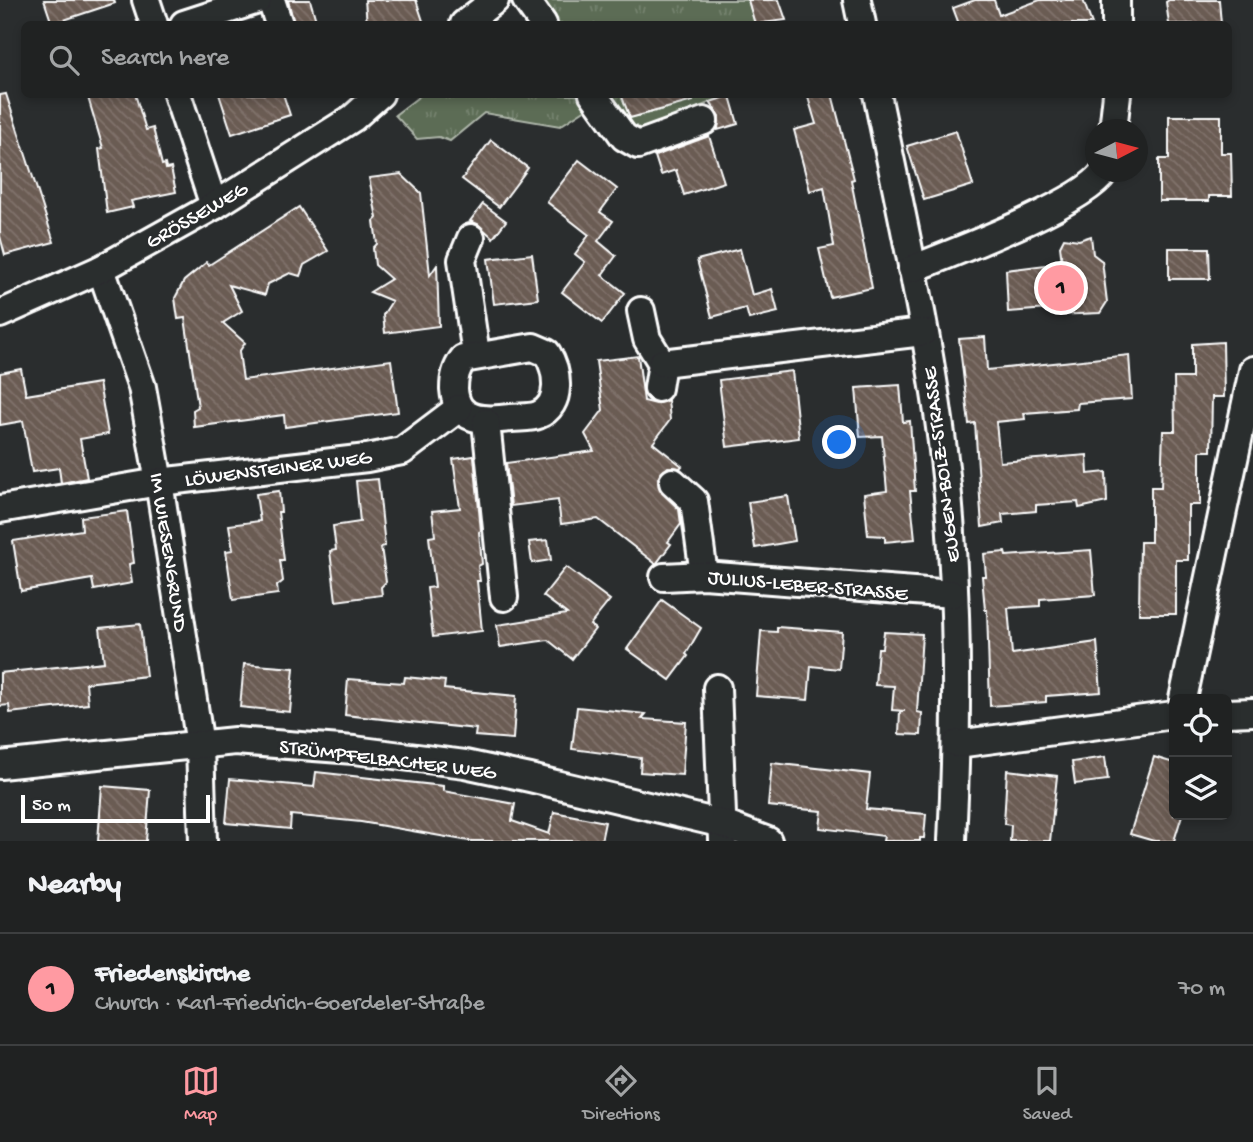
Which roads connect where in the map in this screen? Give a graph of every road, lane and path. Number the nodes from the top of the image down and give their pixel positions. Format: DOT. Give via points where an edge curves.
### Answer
graph roads {
  1 [pos="146,0"];
  2 [pos="258,0"];
  3 [pos="271,0"];
  4 [pos="495,0"];
  5 [pos="526,0"];
  6 [pos="857,0"];
  7 [pos="1116,0"];
  8 [pos="469,14"];
  9 [pos="153,21"];
  10 [pos="193,21"];
  11 [pos="278,21"];
  12 [pos="541,21"];
  13 [pos="861,21"];
  14 [pos="1116,21"];
  15 [pos="178,98"];
  16 [pos="376,98"];
  17 [pos="596,98"];
  18 [pos="878,98"];
  19 [pos="1117,98"];
  20 [pos="1114,119"];
  21 [pos="705,121"];
  22 [pos="1094,182"];
  23 [pos="214,206"];
  24 [pos="471,238"];
  25 [pos="101,269"];
  26 [pos="912,269"];
  27 [pos="641,311"];
  28 [pos="0,314"];
  29 [pos="923,331"];
  30 [pos="456,367"];
  31 [pos="1253,370"];
  32 [pos="459,408"];
  33 [pos="486,422"];
  34 [pos="159,482"];
  35 [pos="673,482"];
  36 [pos="0,509"];
  37 [pos="704,575"];
  38 [pos="664,577"];
  39 [pos="953,594"];
  40 [pos="505,597"];
  41 [pos="717,688"];
  42 [pos="1184,694"];
  43 [pos="1253,712"];
  44 [pos="1232,713"];
  45 [pos="1169,716"];
  46 [pos="957,744"];
  47 [pos="200,745"];
  48 [pos="0,765"];
  49 [pos="723,833"];
  50 [pos="203,841"];
  51 [pos="768,841"];
  52 [pos="952,841"];
  1 -- 9 [label="street"];
  2 -- 10 [label="street"];
  3 -- 11 [label="street"];
  4 -- 8 [label="street"];
  5 -- 12 [label="street"];
  6 -- 13 [label="street"];
  7 -- 14 [label="street"];
  15 -- 23 [label="street"];
  16 -- 23 [label="street, GRÖSSEWEG" via="353,118"];
  17 -- 21 [label="street" via="624,137 638,145"];
  18 -- 26 [label="street, EUGEN-BOLZ-STRASSE"];
  19 -- 20 [label="street"];
  22 -- 26 [label="street" via="966,248"];
  23 -- 25 [label="street, GRÖSSEWEG"];
  24 -- 30 [label="street" via="462,260"];
  25 -- 28 [label="street, GRÖSSEWEG"];
  25 -- 34 [label="street, IM WIESENGRUND" via="142,387"];
  26 -- 29 [label="street, EUGEN-BOLZ-STRASSE"];
  27 -- 29 [label="street" via="660,376"];
  29 -- 39 [label="street, EUGEN-BOLZ-STRASSE" via="942,446"];
  30 -- 32 [label="street"];
  30 -- 33 [label="street" via="533,347 551,359 556,378 553,401 538,415"];
  31 -- 42 [label="street"];
  32 -- 33 [label="street" via="470,418"];
  32 -- 34 [label="street, LÖWENSTEINER WEG" via="431,421 403,443 367,458"];
  33 -- 40 [label="street"];
  34 -- 36 [label="street, LÖWENSTEINER WEG"];
  34 -- 47 [label="street, IM WIESENGRUND"];
  35 -- 37 [label="street" via="694,500"];
  37 -- 38 [label="street, JULIUS-LEBER-STRASSE"];
  37 -- 39 [label="street, JULIUS-LEBER-STRASSE"];
  39 -- 46 [label="street, EUGEN-BOLZ-STRASSE"];
  41 -- 49 [label="street"];
  43 -- 44 [label="street"];
  45 -- 46 [label="street"];
  46 -- 52 [label="street, EUGEN-BOLZ-STRASSE"];
  47 -- 48 [label="street, STRÜMPFELBACHER WEG"];
  47 -- 49 [label="street, STRÜMPFELBACHER WEG" via="248,742 465,764"];
  47 -- 50 [label="street, IM WIESENGRUND"];
  49 -- 51 [label="street, STRÜMPFELBACHER WEG"];
}
